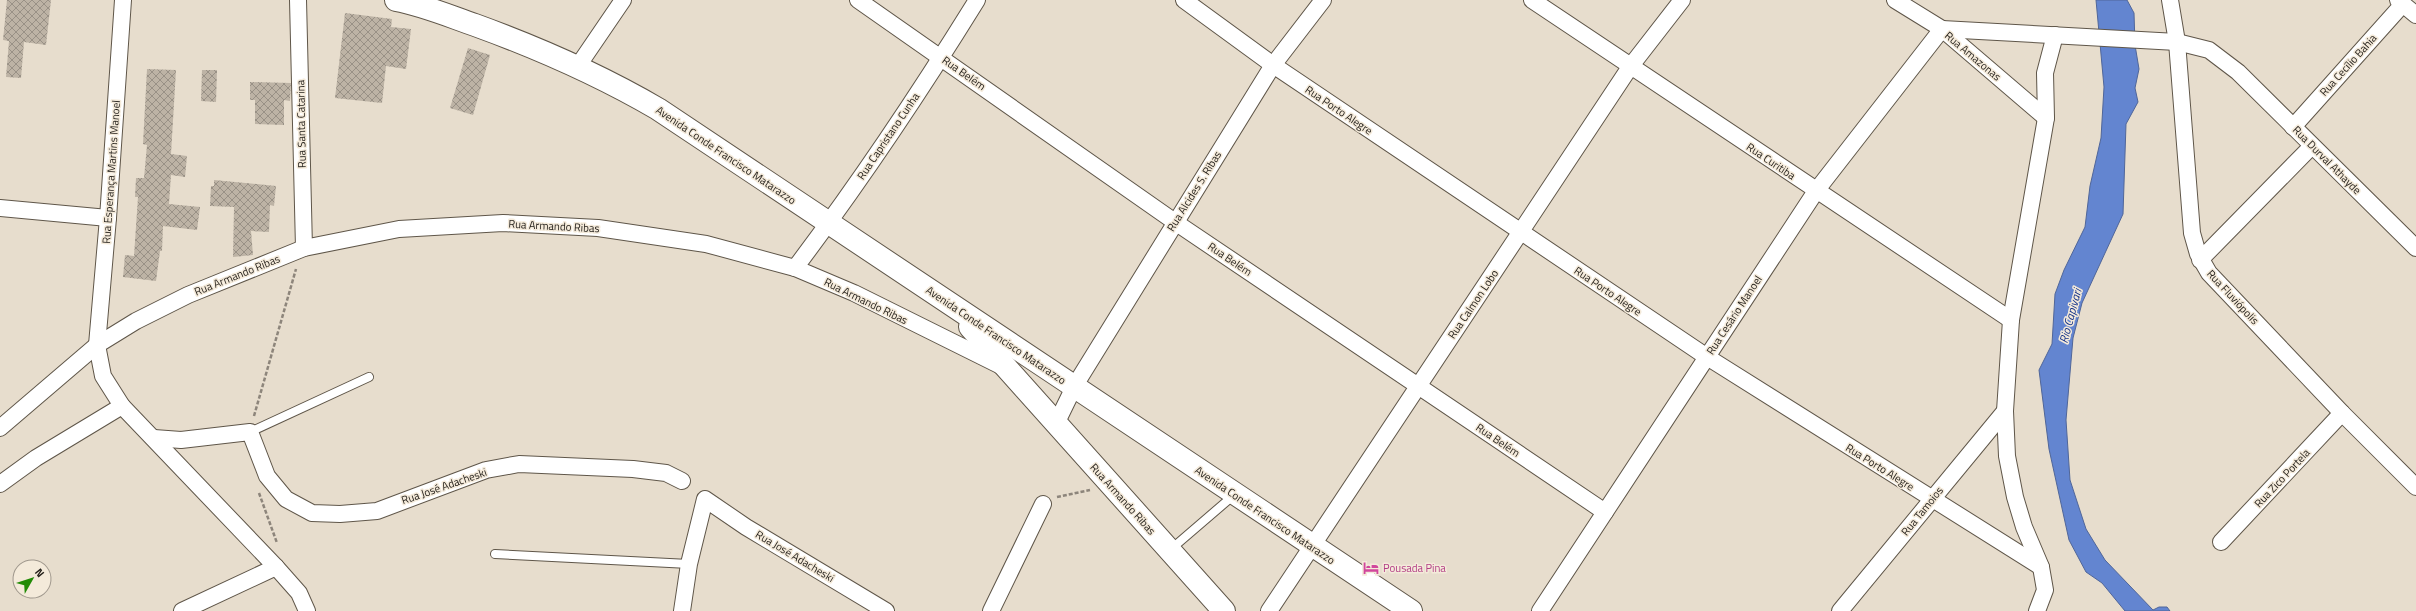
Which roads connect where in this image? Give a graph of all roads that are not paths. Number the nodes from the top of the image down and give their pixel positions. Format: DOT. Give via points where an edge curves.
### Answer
graph roads {
  1 [pos="123,0"];
  2 [pos="298,0"];
  3 [pos="623,0"];
  4 [pos="858,0"];
  5 [pos="977,0"];
  6 [pos="1184,0"];
  7 [pos="1322,0"];
  8 [pos="1532,0"];
  9 [pos="1682,0"];
  10 [pos="1895,0"];
  11 [pos="2170,0"];
  12 [pos="402,1"];
  13 [pos="2401,2"];
  14 [pos="2416,15"];
  15 [pos="1942,29"];
  16 [pos="2055,35"];
  17 [pos="2177,42"];
  18 [pos="942,57"];
  19 [pos="1273,65"];
  20 [pos="578,66"];
  21 [pos="1630,67"];
  22 [pos="2046,118"];
  23 [pos="2293,127"];
  24 [pos="2312,146"];
  25 [pos="1816,191"];
  26 [pos="0,208"];
  27 [pos="108,218"];
  28 [pos="1175,222"];
  29 [pos="828,224"];
  30 [pos="1521,232"];
  31 [pos="304,248"];
  32 [pos="2416,248"];
  33 [pos="2200,260"];
  34 [pos="796,268"];
  35 [pos="949,304"];
  36 [pos="2011,320"];
  37 [pos="97,345"];
  38 [pos="1707,357"];
  39 [pos="1007,369"];
  40 [pos="369,377"];
  41 [pos="1419,386"];
  42 [pos="1074,387"];
  43 [pos="122,406"];
  44 [pos="2005,411"];
  45 [pos="2342,413"];
  46 [pos="1056,424"];
  47 [pos="0,428"];
  48 [pos="250,432"];
  49 [pos="154,438"];
  50 [pos="682,482"];
  51 [pos="0,484"];
  52 [pos="2416,487"];
  53 [pos="1235,495"];
  54 [pos="1931,500"];
  55 [pos="1043,504"];
  56 [pos="1605,512"];
  57 [pos="2221,542"];
  58 [pos="1312,547"];
  59 [pos="1170,550"];
  60 [pos="495,554"];
  61 [pos="689,564"];
  62 [pos="276,567"];
  63 [pos="2041,567"];
  64 [pos="182,611"];
  65 [pos="307,611"];
  66 [pos="682,611"];
  67 [pos="886,611"];
  68 [pos="991,611"];
  69 [pos="1224,611"];
  70 [pos="1269,611"];
  71 [pos="1410,611"];
  72 [pos="1540,611"];
  73 [pos="1840,611"];
  74 [pos="2037,611"];
  1 -- 27 [label="street, Rua Esperança Martins Manoel"];
  2 -- 31 [label="street, Rua Santa Catarina"];
  3 -- 20 [label="street"];
  4 -- 18 [label="street, Rua Belém"];
  5 -- 18 [label="street, Rua Capristano Cunha"];
  6 -- 19 [label="street, Rua Porto Alegre"];
  7 -- 19 [label="street, Rua Alcides S. Ribas"];
  8 -- 21 [label="street, Rua Curitiba"];
  9 -- 21 [label="street, Rua Calmon Lobo"];
  10 -- 15 [label="street, Rua Amazonas"];
  11 -- 17 [label="street, Rua Fluviópolis"];
  12 -- 20 [label="street, Avenida Conde Francisco Matarazzo" via="524,42"];
  13 -- 14 [label="street"];
  13 -- 23 [label="street, Rua Cecílio Bahia"];
  15 -- 16 [label="street, Rua Durval Athayde"];
  15 -- 22 [label="street, Rua Amazonas"];
  15 -- 25 [label="street, Rua Cesário Manoel"];
  16 -- 17 [label="street, Rua Durval Athayde"];
  16 -- 22 [label="street" via="2045,73"];
  17 -- 23 [label="street, Rua Durval Athayde" via="2209,50 2238,72"];
  17 -- 33 [label="street, Rua Fluviópolis" via="2192,234"];
  18 -- 28 [label="street, Rua Belém"];
  18 -- 29 [label="street, Rua Capristano Cunha"];
  19 -- 28 [label="street, Rua Alcides S. Ribas"];
  19 -- 30 [label="street, Rua Porto Alegre"];
  20 -- 29 [label="street, Avenida Conde Francisco Matarazzo" via="658,109"];
  21 -- 25 [label="street, Rua Curitiba"];
  21 -- 30 [label="street, Rua Calmon Lobo"];
  22 -- 36 [label="street"];
  23 -- 24 [label="street, Rua Durval Athayde"];
  24 -- 32 [label="street, Rua Durval Athayde"];
  24 -- 33 [label="street"];
  25 -- 36 [label="street, Rua Curitiba"];
  25 -- 38 [label="street, Rua Cesário Manoel"];
  26 -- 27 [label="street"];
  27 -- 37 [label="street, Rua Esperança Martins Manoel"];
  28 -- 41 [label="street, Rua Belém"];
  28 -- 42 [label="street, Rua Alcides S. Ribas"];
  29 -- 34 [label="street, Rua Capristano Cunha"];
  29 -- 35 [label="street, Avenida Conde Francisco Matarazzo"];
  30 -- 38 [label="street, Rua Porto Alegre"];
  30 -- 41 [label="street, Rua Calmon Lobo"];
  31 -- 34 [label="street, Rua Armando Ribas" via="399,229 511,224 598,228 706,244"];
  31 -- 37 [label="street, Rua Armando Ribas" via="188,295 136,321"];
  33 -- 45 [label="street, Rua Fluviópolis" via="2209,273"];
  34 -- 39 [label="street, Rua Armando Ribas"];
  35 -- 39 [label="street, Rua Armando Ribas"];
  35 -- 42 [label="street, Avenida Conde Francisco Matarazzo"];
  36 -- 44 [label="street"];
  37 -- 43 [label="street, Rua Esperança Martins Manoel" via="103,376"];
  37 -- 47 [label="street, Rua Armando Ribas"];
  38 -- 54 [label="street, Rua Porto Alegre"];
  38 -- 56 [label="street, Rua Cesário Manoel"];
  39 -- 46 [label="street, Rua Armando Ribas"];
  40 -- 48 [label="lane"];
  41 -- 56 [label="street, Rua Belém"];
  41 -- 58 [label="street, Rua Calmon Lobo"];
  42 -- 46 [label="street, Rua Alcides S. Ribas"];
  42 -- 53 [label="street, Avenida Conde Francisco Matarazzo"];
  43 -- 49 [label="street, Rua Esperança Martins Manoel"];
  43 -- 51 [label="street" via="36,458"];
  44 -- 54 [label="street, Rua Tamoios"];
  44 -- 63 [label="street" via="2007,456 2015,497 2024,527"];
  45 -- 52 [label="street, Rua Fluviópolis"];
  45 -- 57 [label="street, Rua Zico Portela"];
  46 -- 59 [label="street, Rua Armando Ribas"];
  48 -- 49 [label="street" via="181,440"];
  48 -- 50 [label="street, Rua José Adacheski" via="267,476 286,499 312,513 340,514 377,510 486,470 519,464 632,469 666,473"];
  49 -- 62 [label="street, Rua Esperança Martins Manoel"];
  53 -- 58 [label="street, Avenida Conde Francisco Matarazzo"];
  53 -- 59 [label="lane"];
  54 -- 63 [label="street, Rua Porto Alegre"];
  54 -- 73 [label="street, Rua Tamoios"];
  55 -- 68 [label="street"];
  56 -- 72 [label="street, Rua Cesário Manoel"];
  58 -- 70 [label="street, Rua Calmon Lobo"];
  58 -- 71 [label="street, Avenida Conde Francisco Matarazzo"];
  59 -- 69 [label="street, Rua Armando Ribas"];
  60 -- 61 [label="lane"];
  61 -- 66 [label="street"];
  61 -- 67 [label="street, Rua José Adacheski" via="705,499 746,527"];
  62 -- 64 [label="street"];
  62 -- 65 [label="street, Rua Esperança Martins Manoel" via="299,593"];
  63 -- 74 [label="street" via="2045,590"];
}
